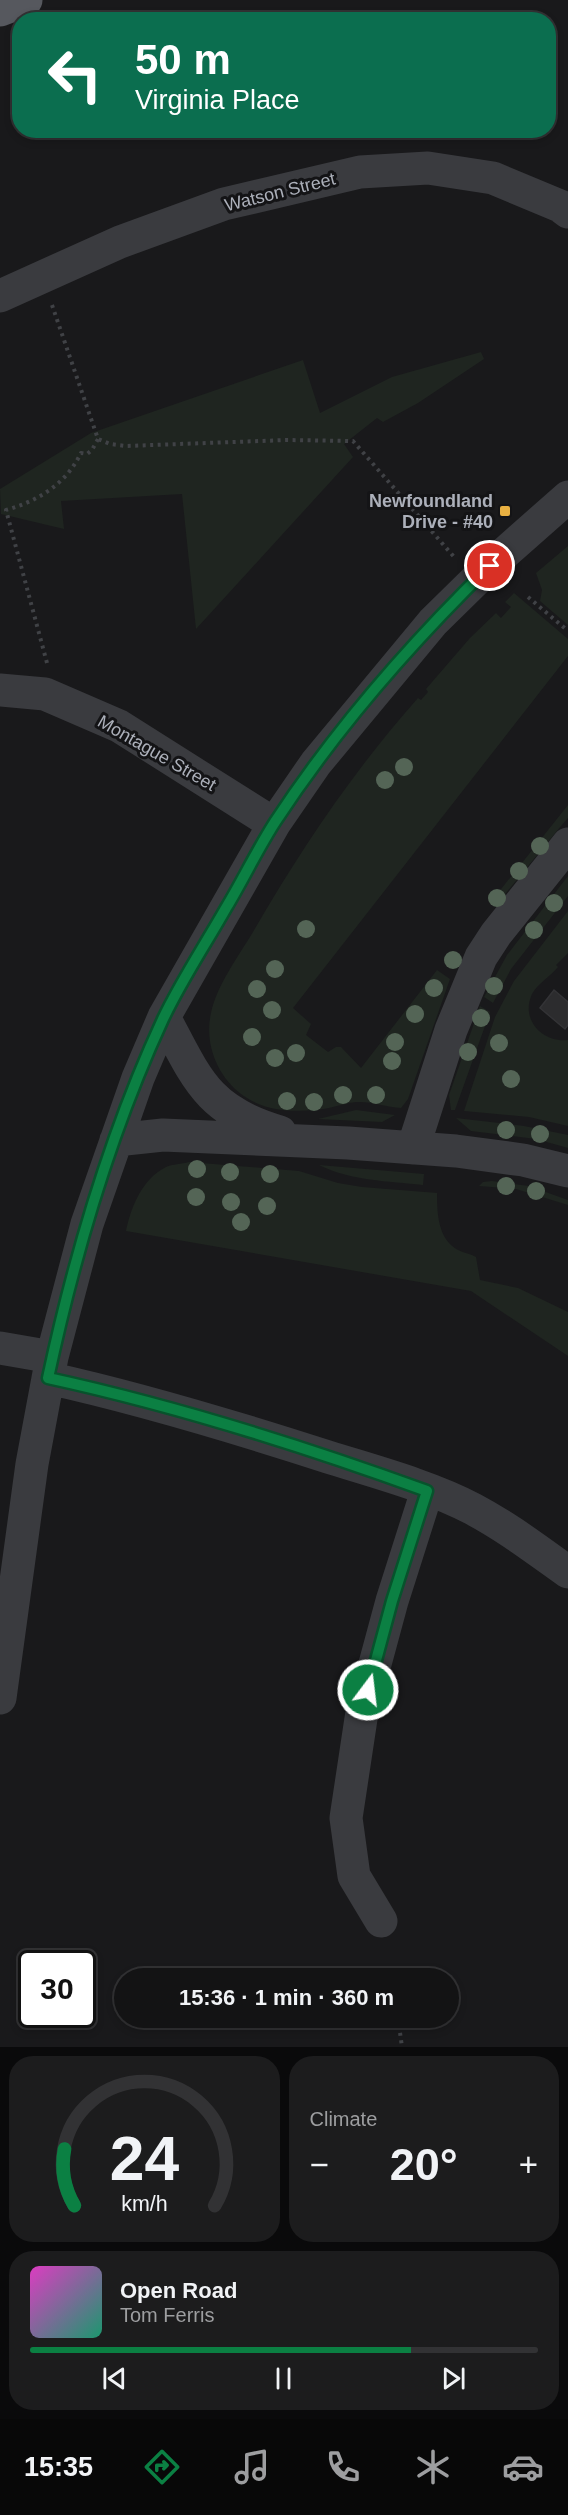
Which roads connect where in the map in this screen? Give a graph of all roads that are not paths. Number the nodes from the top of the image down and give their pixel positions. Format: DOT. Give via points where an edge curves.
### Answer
graph roads {
  1 [pos="26,0"];
  2 [pos="0,10"];
  3 [pos="568,212"];
  4 [pos="0,296"];
  5 [pos="568,497"];
  6 [pos="0,690"];
  7 [pos="274,824"];
  8 [pos="568,844"];
  9 [pos="164,1017"];
  10 [pos="116,1140"];
  11 [pos="293,1141"];
  12 [pos="413,1148"];
  13 [pos="568,1171"];
  14 [pos="0,1348"];
  15 [pos="50,1367"];
  16 [pos="427,1491"];
  17 [pos="568,1572"];
  18 [pos="0,1698"];
  19 [pos="381,1921"];
  1 -- 2 [label="main road"];
  3 -- 4 [label="street, Watson Street" via="494,178 428,168 360,172 224,204 120,242"];
  5 -- 7 [label="street" via="433,621 316,763"];
  6 -- 7 [label="street, Montague Street" via="45,694 119,726"];
  7 -- 9 [label="street"];
  8 -- 12 [label="street" via="481,957"];
  9 -- 10 [label="street"];
  9 -- 11 [label="street" via="197,1078 211,1094 232,1114 282,1132"];
  10 -- 11 [label="street" via="163,1135"];
  10 -- 15 [label="street" via="87,1224"];
  11 -- 12 [label="street"];
  12 -- 13 [label="street" via="523,1160"];
  14 -- 15 [label="street"];
  15 -- 16 [label="street" via="130,1397 217,1421"];
  15 -- 18 [label="street" via="28,1487"];
  16 -- 17 [label="street" via="472,1508"];
  16 -- 19 [label="street" via="362,1712 346,1818 354,1876"];
}
